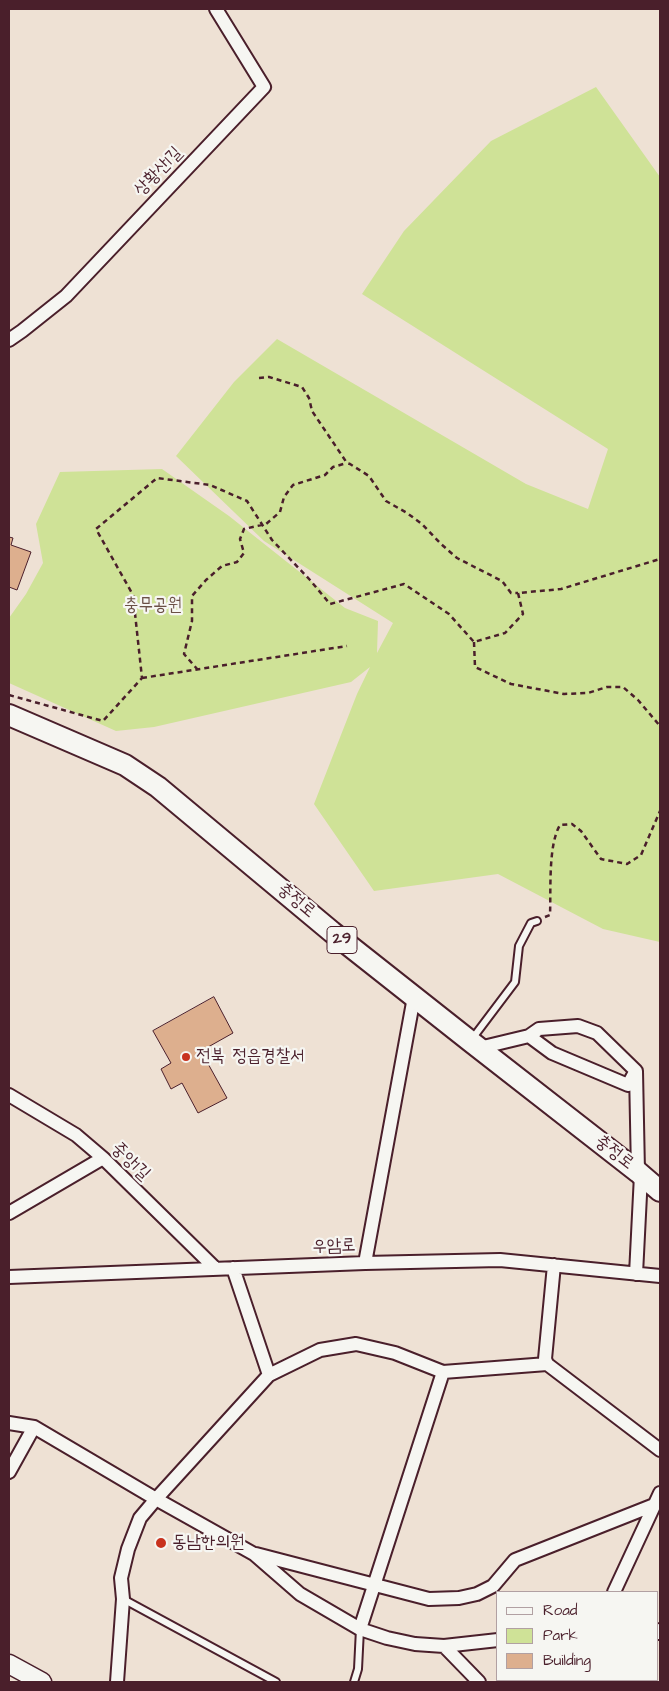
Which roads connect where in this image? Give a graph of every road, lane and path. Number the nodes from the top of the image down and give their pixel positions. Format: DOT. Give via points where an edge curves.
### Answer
graph roads {
  1 [pos="216,9"];
  2 [pos="9,340"];
  3 [pos="259,378"];
  4 [pos="347,463"];
  5 [pos="262,525"];
  6 [pos="660,558"];
  7 [pos="520,593"];
  8 [pos="474,642"];
  9 [pos="347,646"];
  10 [pos="198,670"];
  11 [pos="142,678"];
  12 [pos="9,694"];
  13 [pos="9,715"];
  14 [pos="660,726"];
  15 [pos="660,811"];
  16 [pos="537,921"];
  17 [pos="414,997"];
  18 [pos="529,1036"];
  19 [pos="474,1044"];
  20 [pos="636,1071"];
  21 [pos="9,1095"];
  22 [pos="103,1158"];
  23 [pos="640,1173"];
  24 [pos="660,1191"];
  25 [pos="9,1213"];
  26 [pos="365,1263"];
  27 [pos="554,1265"];
  28 [pos="233,1268"];
  29 [pos="216,1269"];
  30 [pos="636,1274"];
  31 [pos="660,1276"];
  32 [pos="9,1277"];
  33 [pos="548,1364"];
  34 [pos="443,1372"];
  35 [pos="269,1375"];
  36 [pos="9,1423"];
  37 [pos="34,1427"];
  38 [pos="660,1450"];
  39 [pos="9,1472"];
  40 [pos="660,1493"];
  41 [pos="156,1499"];
  42 [pos="654,1505"];
  43 [pos="254,1554"];
  44 [pos="376,1586"];
  45 [pos="614,1591"];
  46 [pos="123,1599"];
  47 [pos="360,1629"];
  48 [pos="497,1640"];
  49 [pos="444,1646"];
  50 [pos="9,1664"];
  51 [pos="42,1682"];
  52 [pos="117,1682"];
  53 [pos="276,1682"];
  54 [pos="354,1682"];
  55 [pos="479,1682"];
  1 -- 2 [label="street, 상황산1길" via="264,87 66,296"];
  3 -- 4 [label="path" via="269,377 302,387 312,411"];
  4 -- 5 [label="path" via="333,467 325,475 294,485 284,496 280,512"];
  4 -- 7 [label="path" via="369,476 386,501 422,524 457,558 502,581 511,593"];
  5 -- 8 [label="path" via="330,604 404,584 449,614"];
  5 -- 10 [label="path" via="244,529 240,540 244,553 236,562 222,566 192,596 192,621 184,654"];
  5 -- 11 [label="path" via="247,501 210,485 157,478 96,529 133,596"];
  6 -- 7 [label="path" via="561,589"];
  7 -- 8 [label="path" via="523,614 505,634"];
  8 -- 14 [label="path" via="475,666 512,684 564,694 623,687"];
  9 -- 10 [label="path"];
  10 -- 11 [label="path"];
  11 -- 12 [label="path" via="103,721"];
  13 -- 17 [label="main road, 충정로 / 29" via="125,765 158,787"];
  15 -- 16 [label="path" via="640,856 627,864 601,859 581,831 572,824 560,825 553,850 550,915"];
  16 -- 19 [label="lane" via="531,923 519,946 515,982"];
  17 -- 19 [label="main road, 충정로 / 29"];
  17 -- 26 [label="street"];
  18 -- 19 [label="street"];
  18 -- 20 [label="street" via="539,1028 578,1026 596,1033"];
  18 -- 20 [label="street" via="552,1053 628,1085"];
  19 -- 23 [label="main road, 충정로 / 29"];
  20 -- 23 [label="street"];
  21 -- 22 [label="street, 중앙1길" via="76,1136"];
  22 -- 25 [label="street"];
  22 -- 29 [label="street, 중앙1길"];
  23 -- 24 [label="main road, 충정로 / 29"];
  23 -- 30 [label="street"];
  26 -- 27 [label="street, 우암로" via="500,1260"];
  26 -- 28 [label="street, 우암로"];
  27 -- 30 [label="street, 우암로"];
  27 -- 33 [label="street" via="545,1359"];
  28 -- 29 [label="street, 우암로"];
  28 -- 35 [label="street"];
  29 -- 32 [label="street, 우암로"];
  30 -- 31 [label="street, 우암로"];
  33 -- 34 [label="street"];
  33 -- 38 [label="street"];
  34 -- 35 [label="street" via="394,1353 356,1344 320,1350"];
  34 -- 44 [label="street"];
  35 -- 41 [label="street"];
  36 -- 37 [label="street"];
  37 -- 39 [label="street"];
  37 -- 41 [label="street"];
  40 -- 42 [label="street"];
  41 -- 43 [label="street"];
  41 -- 46 [label="street" via="140,1518 128,1549 121,1578"];
  42 -- 44 [label="street" via="515,1560 492,1586 477,1594 429,1599"];
  42 -- 45 [label="street"];
  43 -- 44 [label="street"];
  43 -- 47 [label="street" via="300,1594"];
  44 -- 47 [label="street"];
  46 -- 52 [label="street"];
  46 -- 53 [label="lane"];
  47 -- 49 [label="street" via="406,1642"];
  47 -- 54 [label="lane" via="358,1670"];
  48 -- 49 [label="street"];
  49 -- 55 [label="street"];
  50 -- 51 [label="street"];
}
